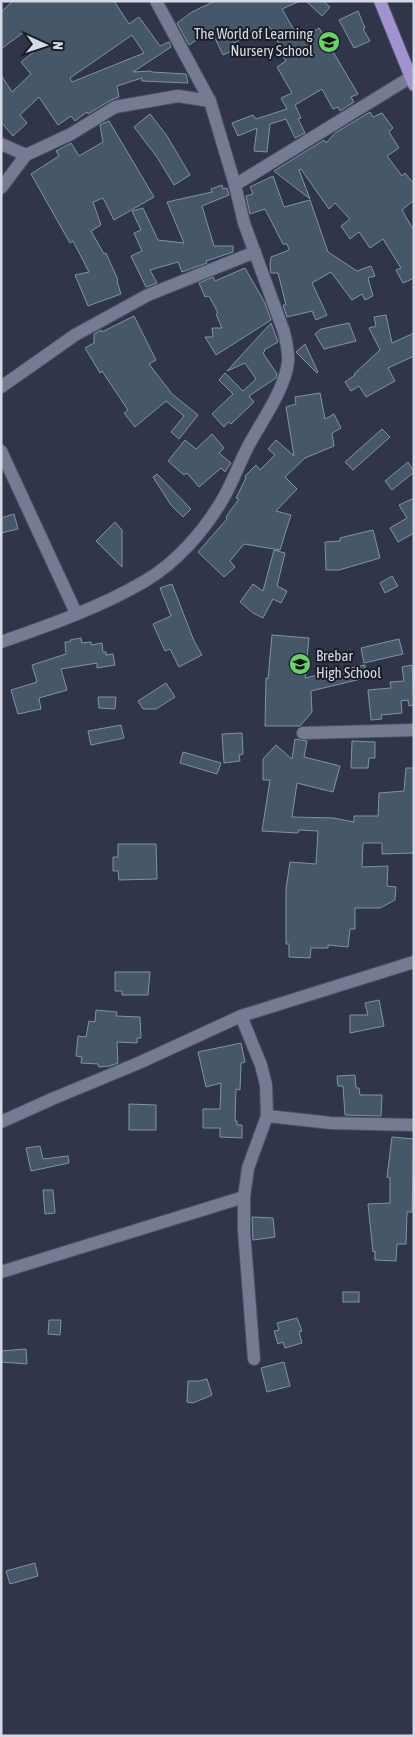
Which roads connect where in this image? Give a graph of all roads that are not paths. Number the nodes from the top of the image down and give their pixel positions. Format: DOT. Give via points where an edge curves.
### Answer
graph roads {
  1 [pos="156,1"];
  2 [pos="380,1"];
  3 [pos="412,81"];
  4 [pos="210,101"];
  5 [pos="1,144"];
  6 [pos="26,155"];
  7 [pos="235,185"];
  8 [pos="1,188"];
  9 [pos="254,252"];
  10 [pos="1,387"];
  11 [pos="1,451"];
  12 [pos="76,613"];
  13 [pos="1,642"];
  14 [pos="414,730"];
  15 [pos="303,733"];
  16 [pos="414,962"];
  17 [pos="241,1016"];
  18 [pos="267,1116"];
  19 [pos="1,1122"];
  20 [pos="414,1125"];
  21 [pos="244,1197"];
  22 [pos="1,1272"];
  23 [pos="254,1359"];
  1 -- 4 [label="street"];
  2 -- 3 [label="main road"];
  3 -- 7 [label="street"];
  4 -- 6 [label="street" via="178,96 115,107 71,134"];
  4 -- 7 [label="street"];
  5 -- 6 [label="street"];
  6 -- 8 [label="street"];
  7 -- 9 [label="street"];
  9 -- 10 [label="street" via="148,295 76,335"];
  9 -- 12 [label="street" via="284,332 287,349 286,373 275,399 221,502 188,545 146,581"];
  11 -- 12 [label="street"];
  12 -- 13 [label="street"];
  14 -- 15 [label="street"];
  16 -- 17 [label="street"];
  17 -- 18 [label="street" via="261,1065 266,1085"];
  17 -- 19 [label="street"];
  18 -- 20 [label="street" via="331,1123"];
  18 -- 21 [label="street" via="248,1168"];
  21 -- 22 [label="street"];
  21 -- 23 [label="street"];
}
